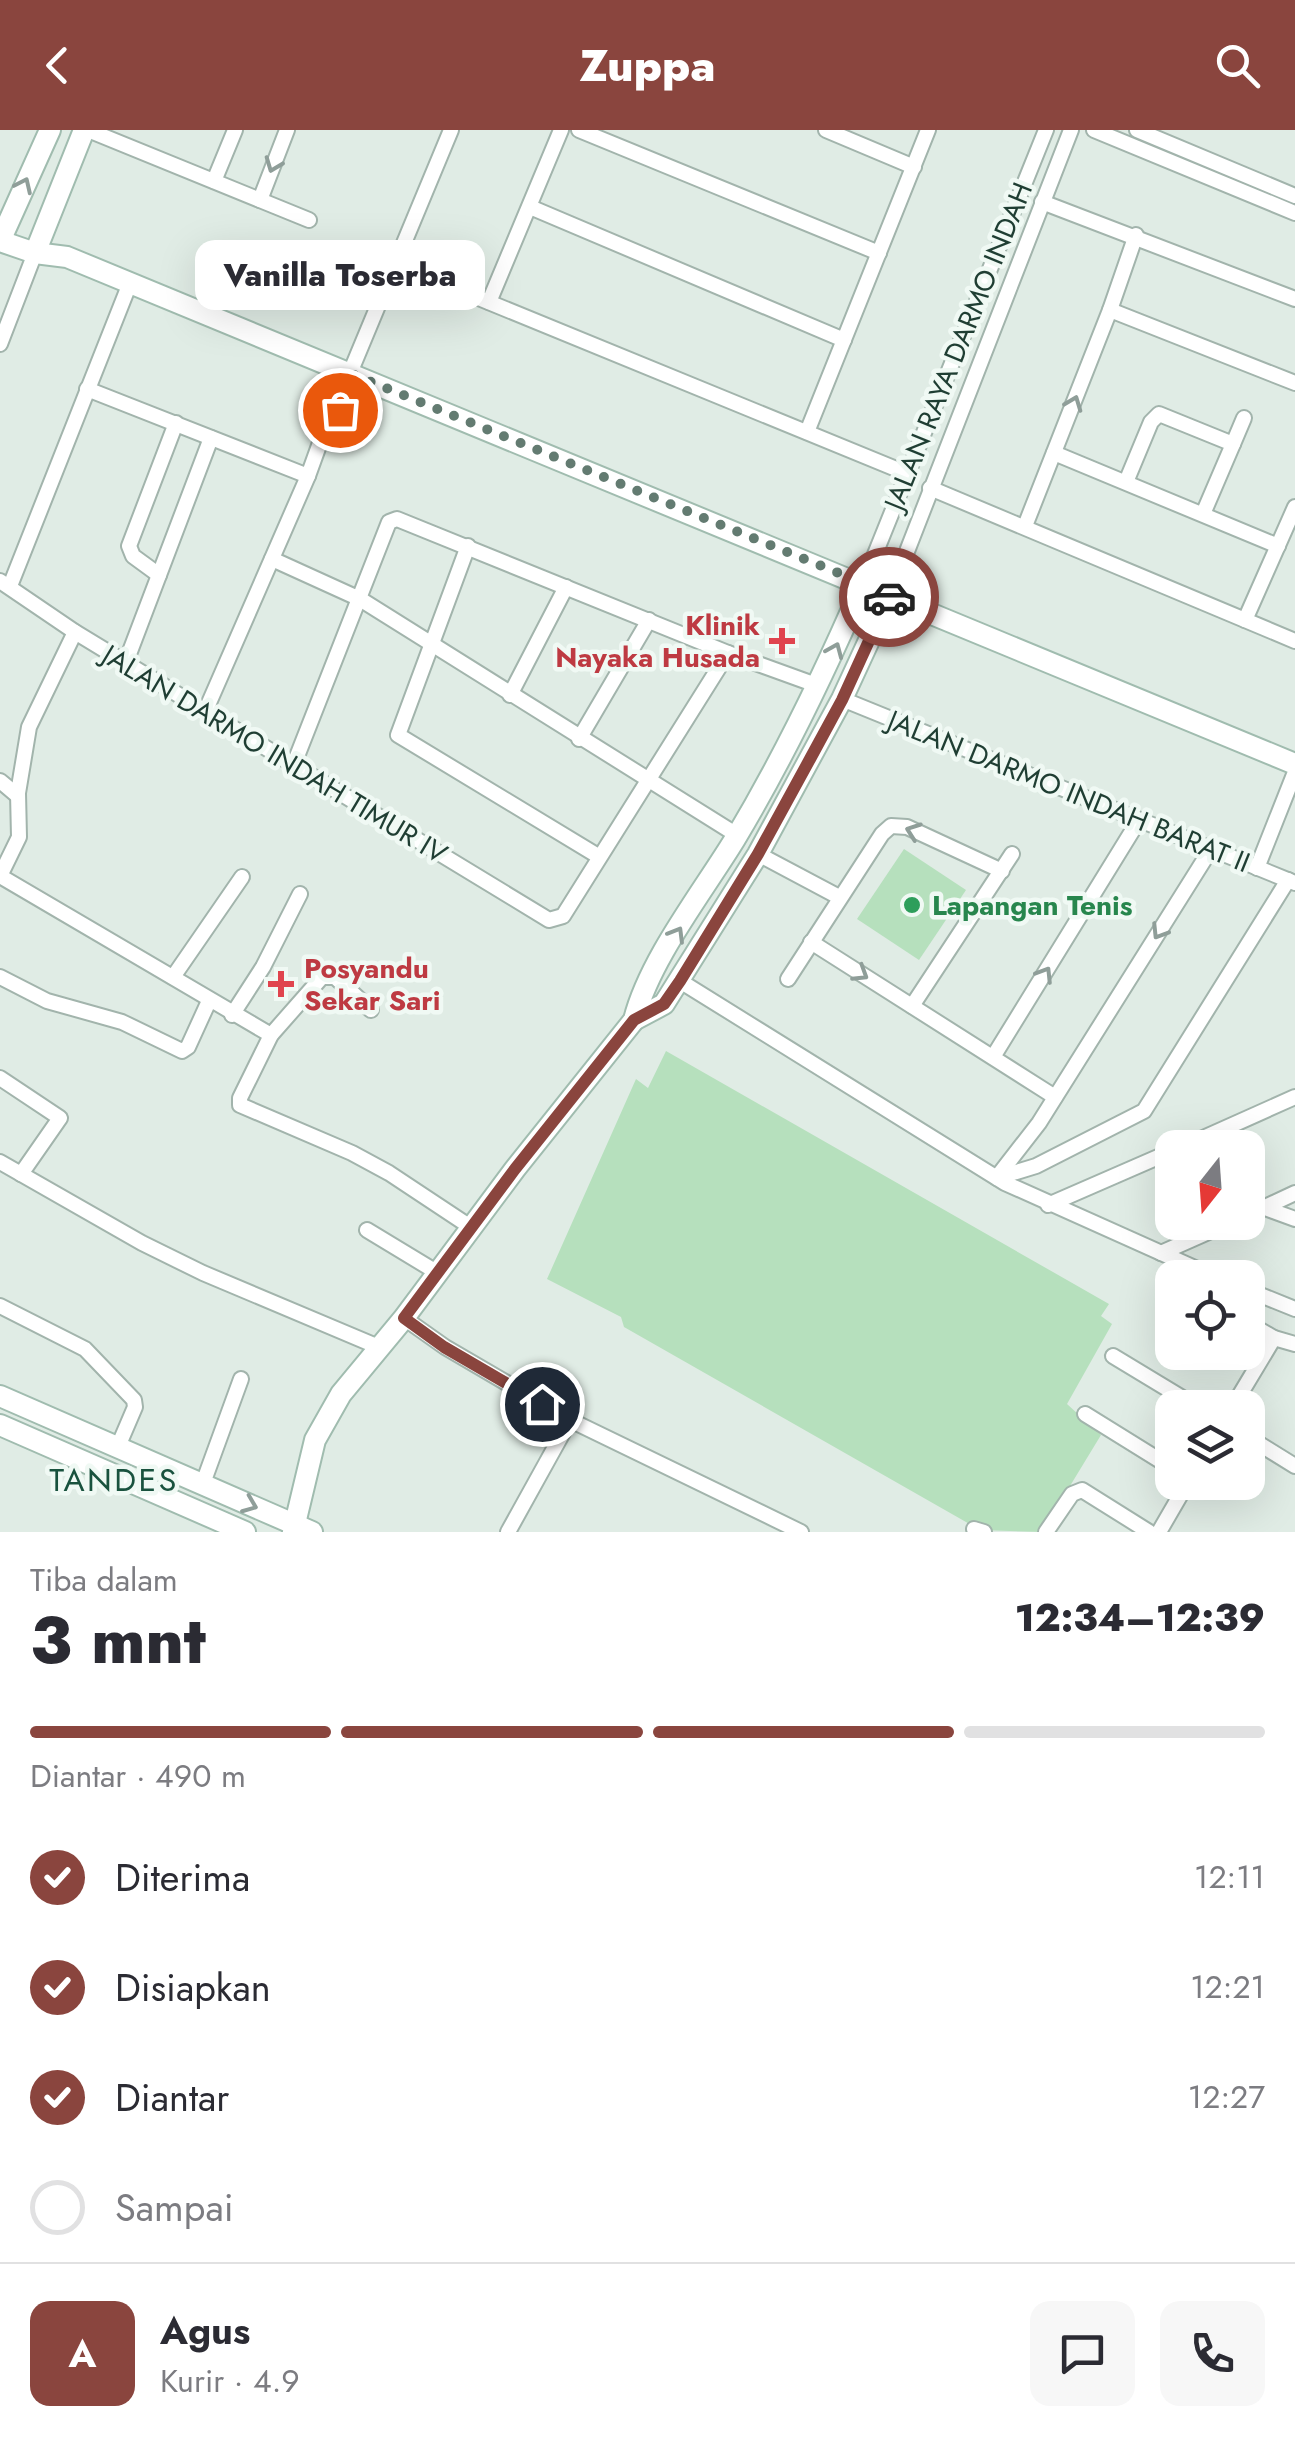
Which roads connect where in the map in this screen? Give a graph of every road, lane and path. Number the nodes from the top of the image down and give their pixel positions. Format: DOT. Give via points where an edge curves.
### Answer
graph roads {
  1 [pos="50,130"];
  2 [pos="86,130"];
  3 [pos="234,130"];
  4 [pos="287,130"];
  5 [pos="451,130"];
  6 [pos="562,130"];
  7 [pos="579,130"];
  8 [pos="826,130"];
  9 [pos="928,130"];
  10 [pos="1046,130"];
  11 [pos="1071,130"];
  12 [pos="1094,130"];
  13 [pos="1137,130"];
  14 [pos="914,166"];
  15 [pos="214,181"];
  16 [pos="1295,196"];
  17 [pos="260,200"];
  18 [pos="1042,202"];
  19 [pos="530,206"];
  20 [pos="1295,213"];
  21 [pos="309,220"];
  22 [pos="5,231"];
  23 [pos="1136,236"];
  24 [pos="36,243"];
  25 [pos="879,253"];
  26 [pos="398,265"];
  27 [pos="130,282"];
  28 [pos="1295,299"];
  29 [pos="489,302"];
  30 [pos="1110,310"];
  31 [pos="844,340"];
  32 [pos="0,344"];
  33 [pos="349,372"];
  34 [pos="1295,383"];
  35 [pos="88,390"];
  36 [pos="1244,418"];
  37 [pos="176,423"];
  38 [pos="808,432"];
  39 [pos="211,438"];
  40 [pos="1233,444"];
  41 [pos="1054,453"];
  42 [pos="906,473"];
  43 [pos="308,476"];
  44 [pos="1126,482"];
  45 [pos="930,488"];
  46 [pos="1295,507"];
  47 [pos="1203,514"];
  48 [pos="1024,526"];
  49 [pos="468,546"];
  50 [pos="1278,546"];
  51 [pos="272,560"];
  52 [pos="159,575"];
  53 [pos="5,583"];
  54 [pos="863,584"];
  55 [pos="566,586"];
  56 [pos="890,594"];
  57 [pos="360,599"];
  58 [pos="649,620"];
  59 [pos="1245,620"];
  60 [pos="75,632"];
  61 [pos="1295,641"];
  62 [pos="432,645"];
  63 [pos="728,653"];
  64 [pos="126,662"];
  65 [pos="820,686"];
  66 [pos="510,695"];
  67 [pos="842,700"];
  68 [pos="206,712"];
  69 [pos="580,739"];
  70 [pos="294,764"];
  71 [pos="1295,768"];
  72 [pos="0,781"];
  73 [pos="646,781"];
  74 [pos="19,785"];
  75 [pos="1139,820"];
  76 [pos="737,835"];
  77 [pos="1211,849"];
  78 [pos="758,854"];
  79 [pos="1012,854"];
  80 [pos="598,856"];
  81 [pos="1257,868"];
  82 [pos="1002,870"];
  83 [pos="0,876"];
  84 [pos="242,877"];
  85 [pos="1292,882"];
  86 [pos="300,894"];
  87 [pos="839,896"];
  88 [pos="811,942"];
  89 [pos="0,977"];
  90 [pos="173,977"];
  91 [pos="788,979"];
  92 [pos="680,981"];
  93 [pos="209,1001"];
  94 [pos="912,1006"];
  95 [pos="372,1010"];
  96 [pos="232,1015"];
  97 [pos="634,1020"];
  98 [pos="271,1035"];
  99 [pos="994,1057"];
  100 [pos="0,1078"];
  101 [pos="1055,1097"];
  102 [pos="1295,1097"];
  103 [pos="1221,1130"];
  104 [pos="1155,1158"];
  105 [pos="0,1162"];
  106 [pos="20,1174"];
  107 [pos="1001,1180"];
  108 [pos="1295,1193"];
  109 [pos="1048,1205"];
  110 [pos="1265,1208"];
  111 [pos="1295,1219"];
  112 [pos="472,1228"];
  113 [pos="367,1230"];
  114 [pos="1192,1240"];
  115 [pos="1161,1254"];
  116 [pos="1170,1260"];
  117 [pos="438,1273"];
  118 [pos="1265,1297"];
  119 [pos="0,1306"];
  120 [pos="1295,1309"];
  121 [pos="404,1318"];
  122 [pos="1265,1333"];
  123 [pos="1274,1338"];
  124 [pos="1295,1344"];
  125 [pos="381,1348"];
  126 [pos="1113,1356"];
  127 [pos="241,1379"];
  128 [pos="1169,1390"];
  129 [pos="1243,1390"];
  130 [pos="0,1396"];
  131 [pos="1085,1414"];
  132 [pos="570,1420"];
  133 [pos="0,1425"];
  134 [pos="122,1438"];
  135 [pos="1265,1447"];
  136 [pos="1155,1457"];
  137 [pos="1295,1466"];
  138 [pos="204,1482"];
  139 [pos="1177,1500"];
  140 [pos="299,1529"];
  141 [pos="1159,1531"];
  142 [pos="244,1532"];
  143 [pos="508,1532"];
  144 [pos="801,1532"];
  145 [pos="1046,1532"];
  22 -- 1 [label="street, one-way"];
  2 -- 15 [label="street"];
  2 -- 24 [label="street"];
  3 -- 15 [label="street"];
  4 -- 17 [label="street, one-way"];
  5 -- 26 [label="street"];
  6 -- 19 [label="street"];
  7 -- 25 [label="street"];
  8 -- 14 [label="street"];
  9 -- 14 [label="street"];
  10 -- 42 [label="street, JALAN RAYA DARMO INDAH"];
  11 -- 18 [label="street"];
  12 -- 20 [label="street"];
  13 -- 16 [label="street"];
  14 -- 25 [label="street"];
  15 -- 17 [label="street"];
  17 -- 21 [label="street"];
  18 -- 23 [label="street"];
  18 -- 45 [label="street"];
  19 -- 29 [label="street"];
  19 -- 31 [label="street"];
  22 -- 24 [label="street"];
  23 -- 28 [label="street"];
  23 -- 30 [label="street"];
  24 -- 27 [label="street"];
  24 -- 32 [label="street"];
  25 -- 31 [label="street"];
  26 -- 29 [label="street"];
  26 -- 33 [label="street"];
  27 -- 33 [label="street"];
  27 -- 35 [label="street"];
  29 -- 38 [label="street"];
  30 -- 34 [label="street"];
  41 -- 30 [label="street, one-way"];
  31 -- 38 [label="street"];
  33 -- 43 [label="street" via="340,410 330,415"];
  33 -- 54 [label="street"];
  35 -- 37 [label="street"];
  35 -- 53 [label="street"];
  36 -- 40 [label="street"];
  37 -- 39 [label="street"];
  37 -- 52 [label="street" via="129,546"];
  38 -- 42 [label="street"];
  39 -- 43 [label="street"];
  39 -- 52 [label="street"];
  40 -- 44 [label="street" via="1160,414"];
  40 -- 47 [label="street"];
  41 -- 44 [label="street"];
  41 -- 48 [label="street"];
  42 -- 54 [label="street, JALAN RAYA DARMO INDAH"];
  43 -- 51 [label="street"];
  44 -- 47 [label="street"];
  45 -- 48 [label="street"];
  45 -- 56 [label="street"];
  46 -- 50 [label="street"];
  47 -- 50 [label="street"];
  48 -- 59 [label="street"];
  49 -- 55 [label="street"];
  49 -- 57 [label="street" via="393,520"];
  49 -- 62 [label="street"];
  50 -- 59 [label="street"];
  51 -- 57 [label="street"];
  51 -- 68 [label="street"];
  52 -- 64 [label="street"];
  53 -- 60 [label="street, JALAN DARMO INDAH TIMUR IV"];
  54 -- 56 [label="street"];
  65 -- 54 [label="street, JALAN RAYA DARMO INDAH, one-way"];
  55 -- 58 [label="street"];
  55 -- 66 [label="street"];
  56 -- 67 [label="street"];
  56 -- 71 [label="street"];
  57 -- 62 [label="street"];
  57 -- 70 [label="street"];
  58 -- 63 [label="street"];
  58 -- 69 [label="street"];
  59 -- 61 [label="street"];
  60 -- 64 [label="street, JALAN DARMO INDAH TIMUR IV"];
  60 -- 74 [label="street" via="36,707"];
  62 -- 66 [label="street"];
  62 -- 80 [label="street" via="400,738"];
  63 -- 65 [label="street"];
  63 -- 73 [label="street"];
  64 -- 68 [label="street, JALAN DARMO INDAH TIMUR IV"];
  65 -- 76 [label="street, JALAN RAYA DARMO INDAH"];
  66 -- 69 [label="street"];
  67 -- 75 [label="street, JALAN DARMO INDAH BARAT II"];
  67 -- 78 [label="street"];
  68 -- 70 [label="street, JALAN DARMO INDAH TIMUR IV"];
  69 -- 73 [label="street"];
  70 -- 80 [label="street, JALAN DARMO INDAH TIMUR IV" via="544,918 562,916"];
  71 -- 81 [label="street"];
  72 -- 74 [label="street"];
  73 -- 76 [label="street"];
  73 -- 80 [label="street"];
  74 -- 83 [label="street" via="18,837"];
  75 -- 77 [label="street, JALAN DARMO INDAH BARAT II"];
  99 -- 75 [label="street, one-way"];
  97 -- 76 [label="street, JALAN RAYA DARMO INDAH, one-way" via="642,990"];
  77 -- 81 [label="street, JALAN DARMO INDAH BARAT II"];
  77 -- 101 [label="street, one-way"];
  78 -- 87 [label="street"];
  78 -- 92 [label="street"];
  79 -- 82 [label="street"];
  81 -- 85 [label="street, JALAN DARMO INDAH BARAT II"];
  82 -- 87 [label="street, one-way" via="892,826"];
  82 -- 94 [label="street"];
  83 -- 90 [label="street"];
  84 -- 90 [label="street"];
  85 -- 107 [label="street" via="1144,1111"];
  86 -- 96 [label="street"];
  87 -- 88 [label="street"];
  88 -- 91 [label="street"];
  88 -- 94 [label="street, one-way"];
  89 -- 93 [label="street" via="182,1051"];
  90 -- 93 [label="street"];
  92 -- 97 [label="street" via="664,1004"];
  92 -- 107 [label="street"];
  93 -- 96 [label="street"];
  94 -- 99 [label="street"];
  95 -- 98 [label="street" via="335,977 325,976"];
  96 -- 98 [label="street"];
  97 -- 112 [label="street, JALAN RAYA DARMO INDAH"];
  98 -- 112 [label="street" via="240,1098 242,1107 352,1153"];
  99 -- 101 [label="street"];
  100 -- 106 [label="street" via="60,1118"];
  101 -- 107 [label="street"];
  102 -- 103 [label="street"];
  104 -- 109 [label="street"];
  105 -- 106 [label="street"];
  106 -- 125 [label="street" via="202,1273"];
  107 -- 109 [label="street"];
  108 -- 110 [label="street"];
  109 -- 115 [label="street"];
  110 -- 111 [label="street"];
  112 -- 117 [label="street, JALAN RAYA DARMO INDAH"];
  113 -- 117 [label="street"];
  114 -- 115 [label="street"];
  115 -- 116 [label="street"];
  117 -- 121 [label="street, JALAN RAYA DARMO INDAH"];
  118 -- 120 [label="street"];
  119 -- 134 [label="street" via="92,1355 136,1404"];
  121 -- 125 [label="street, JALAN RAYA DARMO INDAH"];
  121 -- 132 [label="street"];
  122 -- 123 [label="street"];
  123 -- 124 [label="street"];
  123 -- 129 [label="street"];
  125 -- 140 [label="street, JALAN RAYA DARMO INDAH" via="322,1423"];
  126 -- 128 [label="street"];
  127 -- 138 [label="street"];
  130 -- 134 [label="street"];
  131 -- 136 [label="street"];
  132 -- 143 [label="street"];
  132 -- 144 [label="street"];
  133 -- 142 [label="street"];
  134 -- 138 [label="street"];
  135 -- 137 [label="street"];
  138 -- 140 [label="street, one-way"];
  139 -- 141 [label="street"];
  141 -- 145 [label="street" via="1082,1490"];
}
